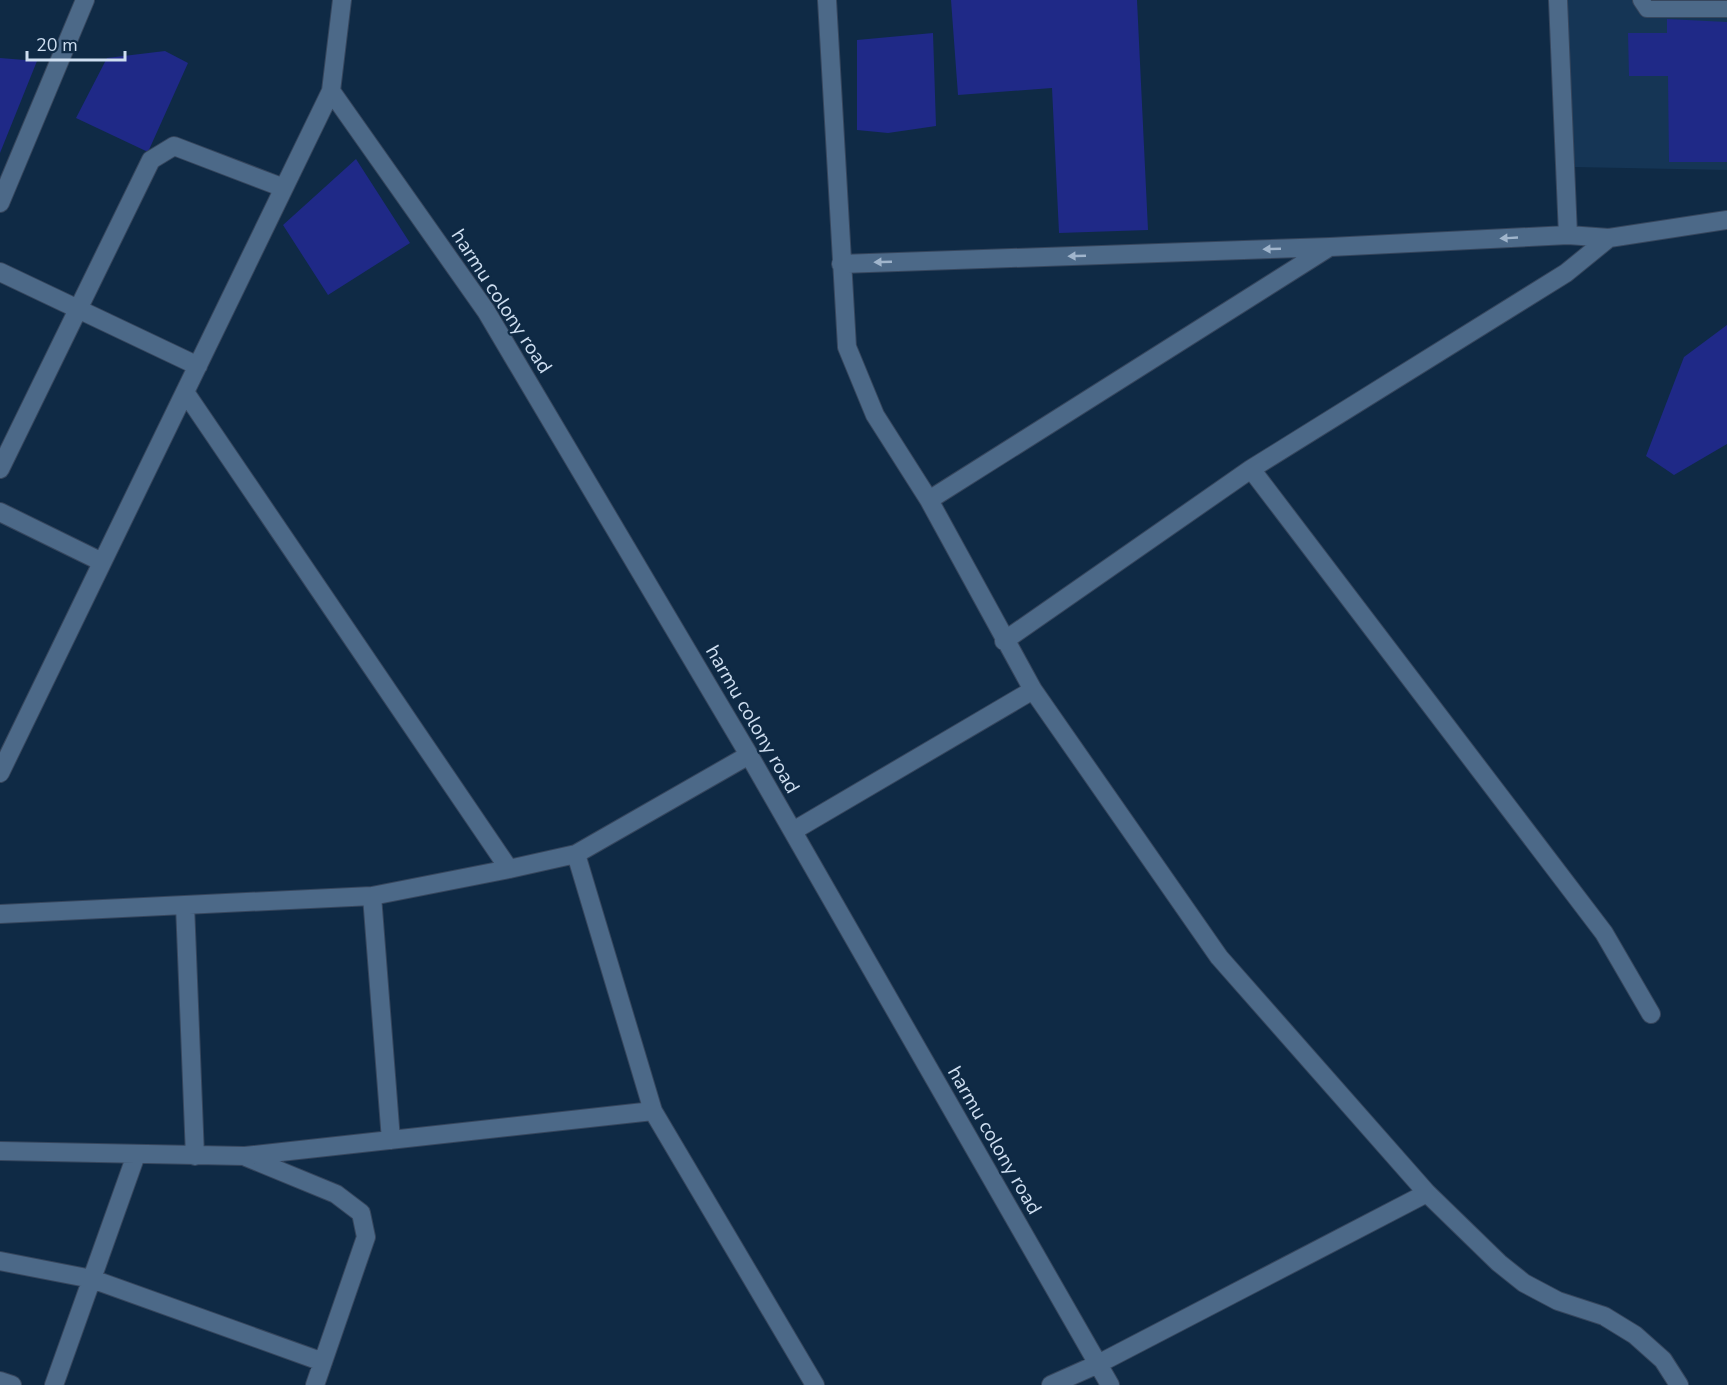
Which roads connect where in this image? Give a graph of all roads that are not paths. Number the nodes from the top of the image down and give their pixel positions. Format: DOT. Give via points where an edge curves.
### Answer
graph roads {
  1 [pos="85,0"];
  2 [pos="342,0"];
  3 [pos="827,0"];
  4 [pos="1557,0"];
  5 [pos="1641,0"];
  6 [pos="1727,9"];
  7 [pos="331,91"];
  8 [pos="284,188"];
  9 [pos="0,203"];
  10 [pos="1727,220"];
  11 [pos="1568,235"];
  12 [pos="1609,238"];
  13 [pos="1330,247"];
  14 [pos="840,264"];
  15 [pos="0,272"];
  16 [pos="78,310"];
  17 [pos="198,366"];
  18 [pos="185,392"];
  19 [pos="0,469"];
  20 [pos="1251,469"];
  21 [pos="929,500"];
  22 [pos="0,512"];
  23 [pos="102,562"];
  24 [pos="1004,641"];
  25 [pos="1033,690"];
  26 [pos="5,750"];
  27 [pos="749,755"];
  28 [pos="0,773"];
  29 [pos="792,831"];
  30 [pos="576,854"];
  31 [pos="509,868"];
  32 [pos="372,896"];
  33 [pos="185,905"];
  34 [pos="0,914"];
  35 [pos="1651,1014"];
  36 [pos="653,1111"];
  37 [pos="391,1140"];
  38 [pos="0,1151"];
  39 [pos="136,1155"];
  40 [pos="195,1156"];
  41 [pos="244,1156"];
  42 [pos="1427,1193"];
  43 [pos="0,1261"];
  44 [pos="92,1279"];
  45 [pos="323,1362"];
  46 [pos="1098,1364"];
  47 [pos="0,1381"];
  48 [pos="12,1385"];
  49 [pos="54,1385"];
  50 [pos="315,1385"];
  51 [pos="815,1385"];
  52 [pos="1051,1385"];
  53 [pos="1110,1385"];
  54 [pos="1679,1385"];
  1 -- 9 [label="street"];
  2 -- 7 [label="street"];
  3 -- 14 [label="street"];
  4 -- 11 [label="street"];
  5 -- 6 [label="lane" via="1647,9"];
  7 -- 8 [label="street"];
  7 -- 27 [label="street, harmu colony road" via="486,311"];
  8 -- 16 [label="street" via="174,146 162,152 151,160"];
  8 -- 17 [label="street"];
  10 -- 12 [label="street"];
  11 -- 12 [label="street"];
  11 -- 13 [label="street, one-way"];
  12 -- 20 [label="street" via="1566,273"];
  13 -- 14 [label="street, one-way"];
  13 -- 21 [label="street"];
  14 -- 21 [label="street" via="847,347 875,416"];
  15 -- 16 [label="street"];
  16 -- 17 [label="street"];
  16 -- 19 [label="street"];
  17 -- 18 [label="street"];
  18 -- 23 [label="street"];
  18 -- 31 [label="street"];
  20 -- 24 [label="street"];
  20 -- 35 [label="street" via="1604,933"];
  21 -- 24 [label="street"];
  22 -- 23 [label="street"];
  23 -- 26 [label="street"];
  24 -- 25 [label="street"];
  25 -- 29 [label="street"];
  25 -- 42 [label="street" via="1218,957"];
  26 -- 28 [label="street"];
  27 -- 29 [label="street, harmu colony road"];
  27 -- 30 [label="street"];
  29 -- 46 [label="street, harmu colony road"];
  30 -- 31 [label="street"];
  30 -- 36 [label="street"];
  31 -- 32 [label="street"];
  32 -- 33 [label="street"];
  32 -- 37 [label="street"];
  33 -- 34 [label="street"];
  33 -- 40 [label="street"];
  36 -- 37 [label="street"];
  36 -- 51 [label="street"];
  37 -- 41 [label="street"];
  38 -- 39 [label="street"];
  39 -- 40 [label="street"];
  39 -- 44 [label="street"];
  40 -- 41 [label="street"];
  41 -- 45 [label="street" via="336,1194 361,1213 366,1237"];
  42 -- 46 [label="street"];
  42 -- 54 [label="street" via="1524,1283 1558,1301 1604,1316 1635,1335 1663,1360"];
  43 -- 44 [label="street"];
  44 -- 45 [label="street"];
  44 -- 49 [label="street"];
  45 -- 50 [label="street"];
  46 -- 52 [label="street"];
  46 -- 53 [label="street, harmu colony road"];
  47 -- 48 [label="street"];
}
